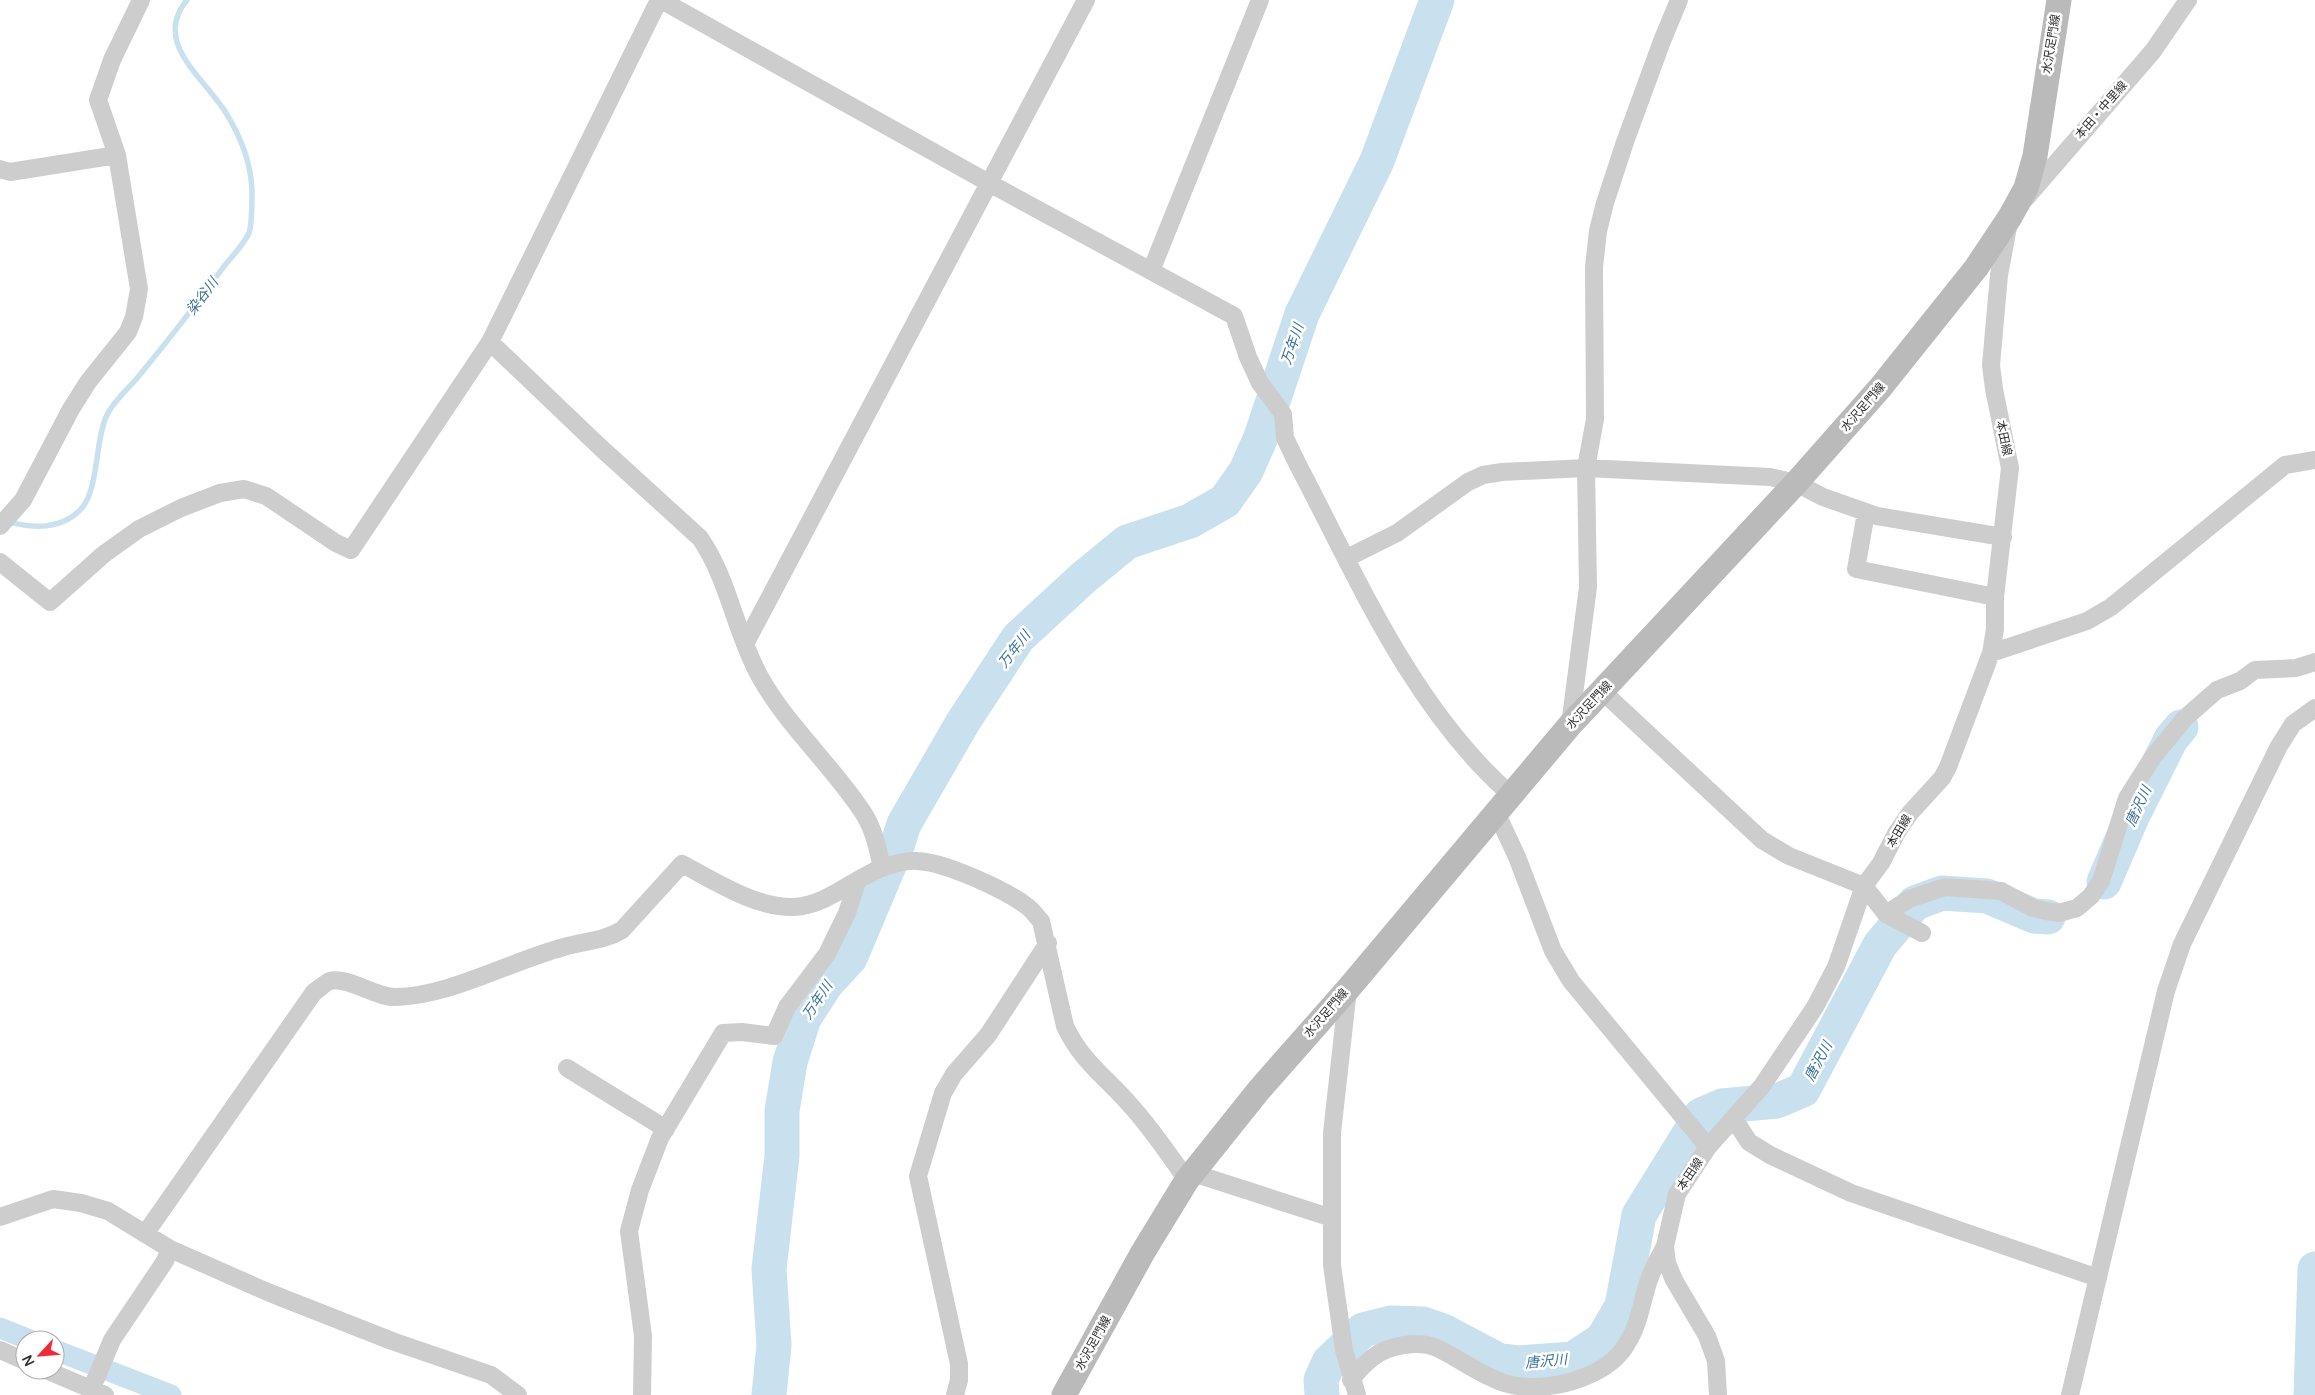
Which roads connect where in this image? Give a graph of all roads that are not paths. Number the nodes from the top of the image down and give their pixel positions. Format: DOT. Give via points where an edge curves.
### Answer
graph roads {
  1 [pos="141,0"];
  2 [pos="660,0"];
  3 [pos="1086,0"];
  4 [pos="1260,0"];
  5 [pos="1679,0"];
  6 [pos="2059,0"];
  7 [pos="2188,0"];
  8 [pos="117,155"];
  9 [pos="0,169"];
  10 [pos="989,183"];
  11 [pos="2010,217"];
  12 [pos="1151,271"];
  13 [pos="490,342"];
  14 [pos="2315,460"];
  15 [pos="1586,468"];
  16 [pos="1796,483"];
  17 [pos="1866,513"];
  18 [pos="0,526"];
  19 [pos="2003,537"];
  20 [pos="1347,558"];
  21 [pos="0,562"];
  22 [pos="1995,597"];
  23 [pos="745,644"];
  24 [pos="1991,653"];
  25 [pos="2315,662"];
  26 [pos="1602,691"];
  27 [pos="2315,708"];
  28 [pos="1570,725"];
  29 [pos="1503,803"];
  30 [pos="882,868"];
  31 [pos="857,882"];
  32 [pos="1864,886"];
  33 [pos="1886,914"];
  34 [pos="1922,933"];
  35 [pos="1048,943"];
  36 [pos="1348,989"];
  37 [pos="568,1068"];
  38 [pos="1734,1118"];
  39 [pos="666,1129"];
  40 [pos="1705,1144"];
  41 [pos="1190,1177"];
  42 [pos="0,1217"];
  43 [pos="1332,1218"];
  44 [pos="145,1234"];
  45 [pos="1665,1246"];
  46 [pos="170,1250"];
  47 [pos="2098,1278"];
  48 [pos="0,1350"];
  49 [pos="15,1357"];
  50 [pos="65,1379"];
  51 [pos="1352,1383"];
  52 [pos="94,1392"];
  53 [pos="518,1395"];
  54 [pos="642,1395"];
  55 [pos="955,1395"];
  56 [pos="1064,1395"];
  57 [pos="1718,1395"];
  58 [pos="2070,1395"];
  1 -- 8 [label="street" via="112,60 98,100"];
  2 -- 10 [label="street"];
  2 -- 13 [label="street"];
  3 -- 10 [label="street"];
  4 -- 12 [label="street"];
  5 -- 15 [label="street" via="1628,133 1598,231 1594,267 1594,418"];
  6 -- 11 [label="main road, 水沢足門線" via="2035,156 2026,188"];
  7 -- 11 [label="street, 本田・中里線" via="2153,51"];
  8 -- 9 [label="street" via="10,172"];
  8 -- 18 [label="street" via="138,289 134,317 128,332 71,409 23,500"];
  10 -- 12 [label="street"];
  10 -- 23 [label="street"];
  11 -- 16 [label="main road, 水沢足門線" via="1976,268 1886,380"];
  11 -- 19 [label="street, 本田線" via="1998,275 1991,365 2010,468"];
  12 -- 20 [label="street" via="1234,316 1260,383 1283,414 1285,438"];
  13 -- 21 [label="street" via="351,550 266,496 244,489 220,493 180,508 138,529 50,602"];
  13 -- 23 [label="street" via="700,538 721,575"];
  14 -- 24 [label="street" via="2285,465 2111,608 2087,621"];
  15 -- 16 [label="street" via="1770,477"];
  15 -- 20 [label="street" via="1483,474 1397,533"];
  15 -- 28 [label="street" via="1588,587"];
  16 -- 17 [label="street"];
  16 -- 26 [label="main road, 水沢足門線"];
  17 -- 19 [label="street"];
  17 -- 22 [label="street" via="1856,568"];
  19 -- 22 [label="street, 本田線"];
  20 -- 29 [label="street" via="1403,663 1489,776"];
  22 -- 24 [label="street, 本田線"];
  23 -- 30 [label="street" via="760,677 780,707 864,814 874,836"];
  24 -- 32 [label="street, 本田線" via="1948,767 1910,813"];
  25 -- 33 [label="street" via="2296,668 2255,670 2240,681 2217,690 2185,718 2152,756 2127,798 2101,881 2091,896 2076,908 2059,913 2046,911 2033,908 2001,891 1945,887 1909,900"];
  26 -- 28 [label="main road, 水沢足門線"];
  26 -- 32 [label="street" via="1762,840 1789,856"];
  27 -- 47 [label="street" via="2293,724 2279,746 2182,944 2166,991"];
  28 -- 29 [label="main road, 水沢足門線"];
  29 -- 36 [label="main road, 水沢足門線"];
  29 -- 40 [label="street" via="1517,857 1553,951 1571,980"];
  30 -- 31 [label="street"];
  30 -- 35 [label="street" via="917,861 938,864 997,889 1030,908 1041,921"];
  31 -- 39 [label="street" via="827,954 787,1007 774,1036 723,1033"];
  31 -- 44 [label="street" via="822,900 795,907 773,905 746,896 682,864 612,937 564,947 423,995 394,998 347,982 331,981 314,992"];
  32 -- 33 [label="street"];
  32 -- 38 [label="street, 本田線" via="1836,968 1815,1006 1762,1086"];
  33 -- 34 [label="street"];
  35 -- 41 [label="street" via="1065,1026 1072,1042 1084,1059 1132,1106"];
  35 -- 55 [label="street" via="994,1028 950,1080 943,1093 918,1176 959,1364"];
  36 -- 41 [label="main road, 水沢足門線"];
  36 -- 43 [label="street" via="1332,1133"];
  37 -- 39 [label="street"];
  38 -- 40 [label="street, 本田線"];
  38 -- 47 [label="street" via="1750,1142 1770,1155 1851,1193"];
  39 -- 54 [label="street" via="640,1190 629,1231 643,1336"];
  40 -- 45 [label="street, 本田線" via="1677,1194"];
  41 -- 43 [label="street"];
  41 -- 56 [label="main road, 水沢足門線" via="1143,1252"];
  42 -- 44 [label="street" via="53,1199 108,1211"];
  43 -- 51 [label="street" via="1332,1264"];
  44 -- 46 [label="street"];
  45 -- 51 [label="street" via="1650,1278 1637,1327 1622,1352 1594,1374 1566,1384 1529,1386 1506,1383 1482,1374 1436,1348 1415,1344 1373,1356"];
  45 -- 57 [label="street, 本田線" via="1674,1280 1707,1336 1716,1361"];
  46 -- 52 [label="street" via="112,1340"];
  46 -- 53 [label="street" via="392,1341 491,1375"];
  47 -- 58 [label="street"];
  48 -- 49 [label="street"];
  50 -- 52 [label="street"];
}
